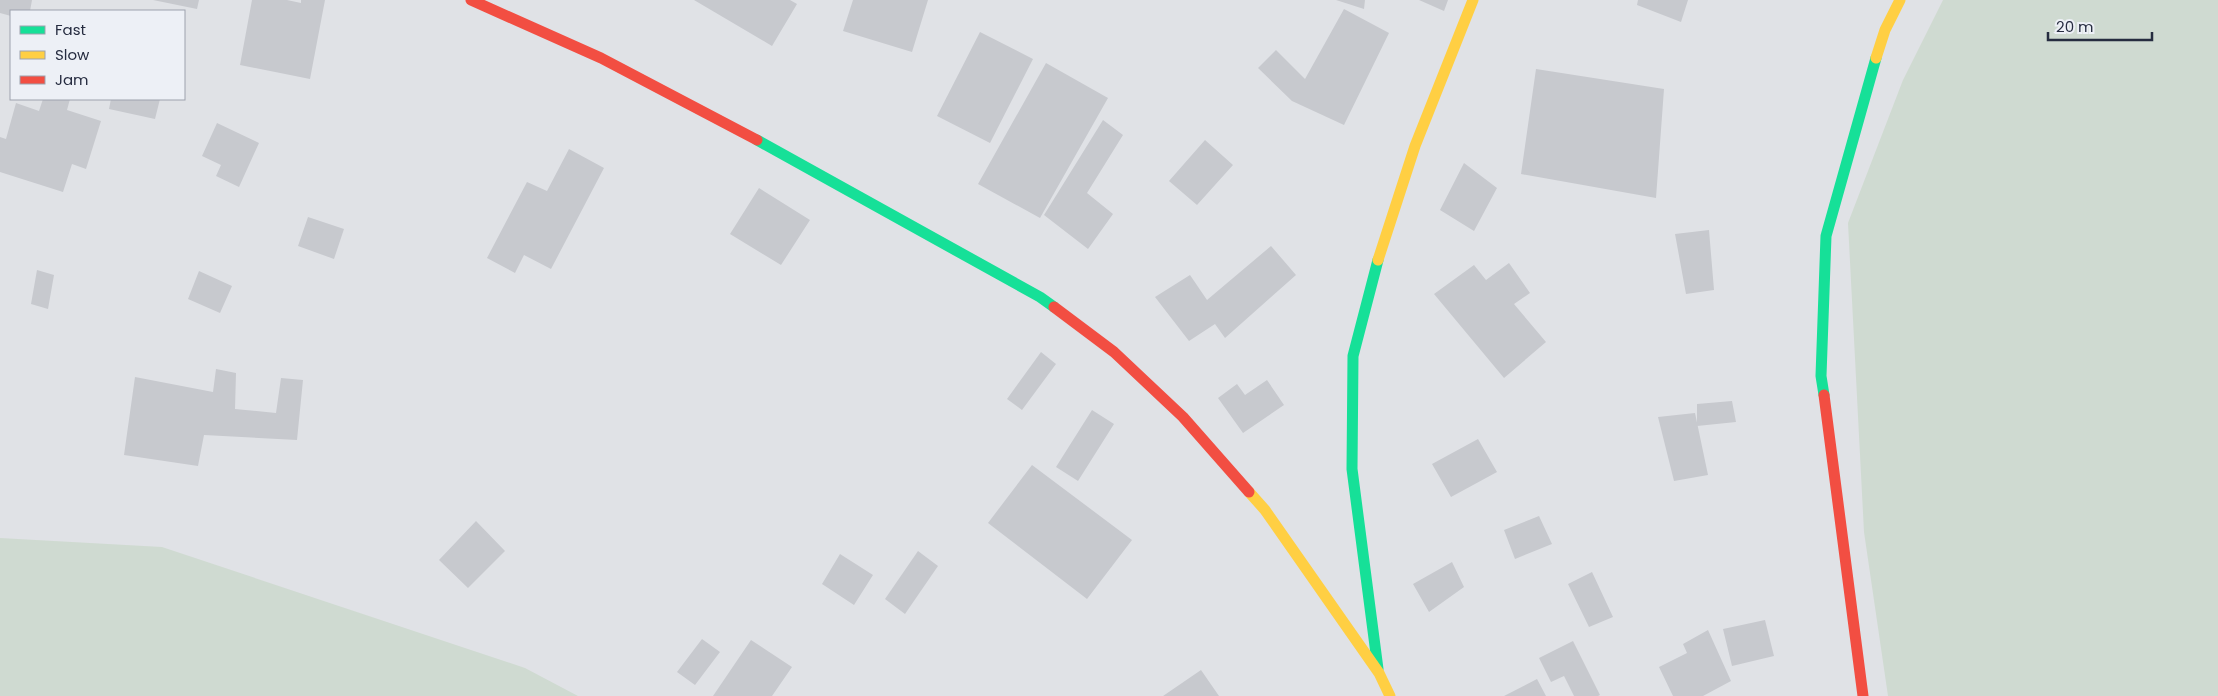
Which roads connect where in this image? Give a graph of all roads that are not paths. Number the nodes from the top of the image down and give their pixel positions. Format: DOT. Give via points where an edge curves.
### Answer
graph roads {
  1 [pos="471,0"];
  2 [pos="1473,0"];
  3 [pos="1900,0"];
  4 [pos="1379,673"];
  5 [pos="1390,696"];
  6 [pos="1863,696"];
  1 -- 4 [label="street" via="601,58 817,171 1040,297 1114,352 1183,417 1265,510"];
  2 -- 4 [label="street" via="1410,164 1377,262 1354,356 1352,469"];
  3 -- 6 [label="street" via="1885,30 1867,85 1826,236 1821,376"];
  4 -- 5 [label="street"];
}
